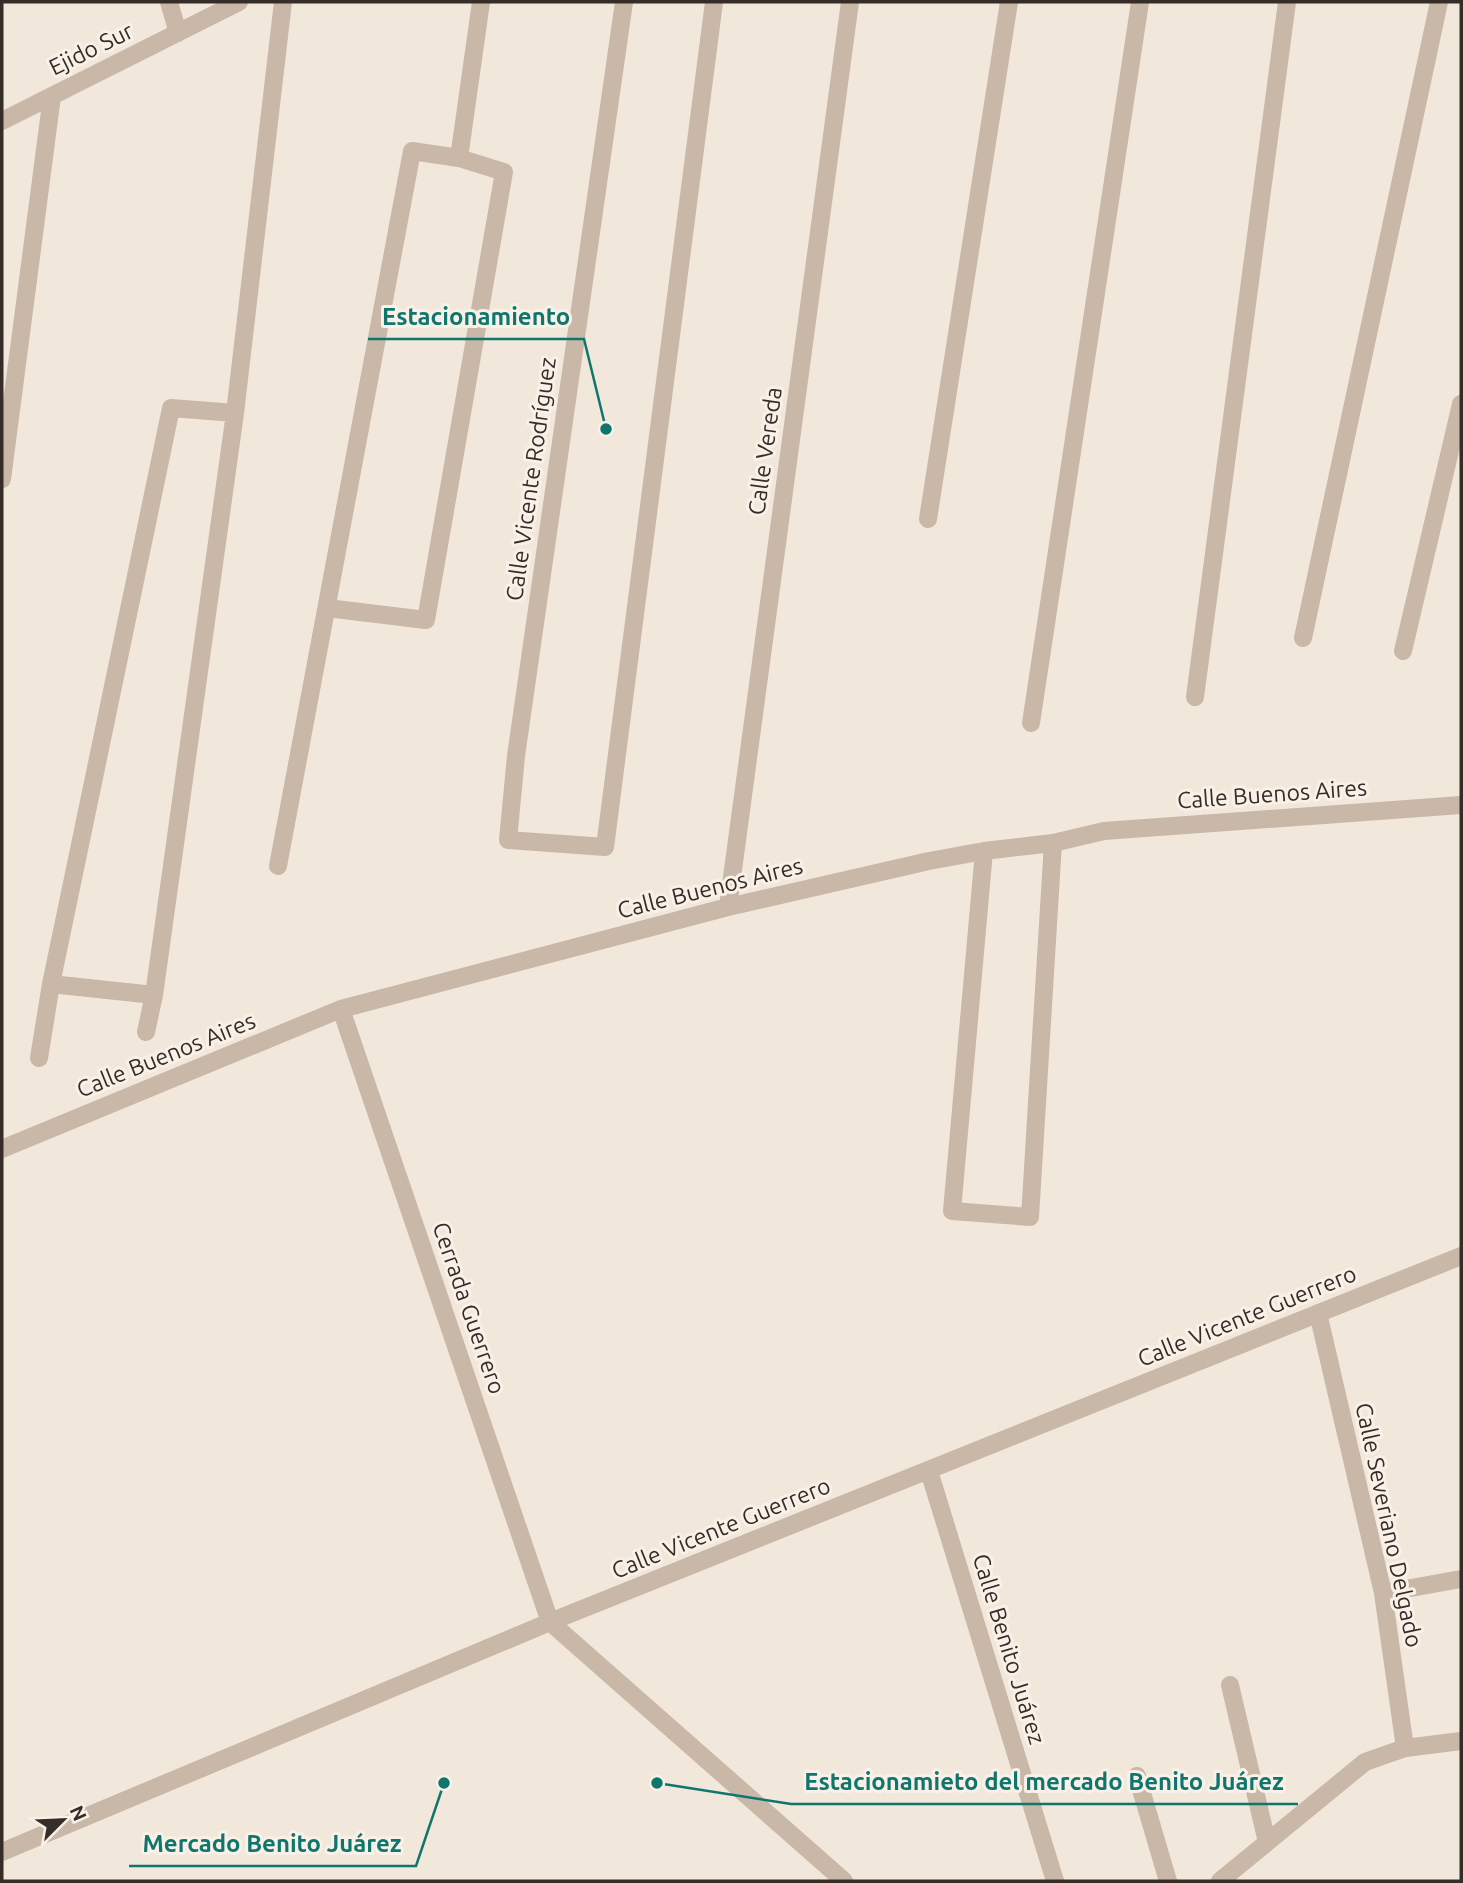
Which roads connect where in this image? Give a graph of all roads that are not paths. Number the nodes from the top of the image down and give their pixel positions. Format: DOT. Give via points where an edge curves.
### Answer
graph roads {
  1 [pos="169,2"];
  2 [pos="239,2"];
  3 [pos="283,2"];
  4 [pos="481,2"];
  5 [pos="624,2"];
  6 [pos="714,2"];
  7 [pos="850,2"];
  8 [pos="1009,2"];
  9 [pos="1140,2"];
  10 [pos="1287,2"];
  11 [pos="1439,2"];
  12 [pos="178,33"];
  13 [pos="52,96"];
  14 [pos="2,121"];
  15 [pos="459,158"];
  16 [pos="1461,404"];
  17 [pos="235,412"];
  18 [pos="2,479"];
  19 [pos="928,519"];
  20 [pos="327,608"];
  21 [pos="1303,638"];
  22 [pos="1403,651"];
  23 [pos="1195,696"];
  24 [pos="1031,723"];
  25 [pos="1461,805"];
  26 [pos="1052,843"];
  27 [pos="984,851"];
  28 [pos="278,866"];
  29 [pos="728,907"];
  30 [pos="51,984"];
  31 [pos="154,995"];
  32 [pos="341,1009"];
  33 [pos="146,1032"];
  34 [pos="39,1058"];
  35 [pos="2,1149"];
  36 [pos="1461,1256"];
  37 [pos="1318,1313"];
  38 [pos="929,1471"];
  39 [pos="1461,1579"];
  40 [pos="1383,1593"];
  41 [pos="550,1622"];
  42 [pos="1230,1685"];
  43 [pos="1461,1741"];
  44 [pos="1405,1748"];
  45 [pos="1138,1776"];
  46 [pos="1267,1842"];
  47 [pos="2,1853"];
  48 [pos="844,1881"];
  49 [pos="1055,1881"];
  50 [pos="1168,1881"];
  51 [pos="1220,1881"];
  1 -- 12 [label="street"];
  2 -- 12 [label="street, Ejido Sur"];
  3 -- 17 [label="street"];
  4 -- 15 [label="street"];
  5 -- 6 [label="street, Calle Vicente Rodríguez" via="516,756 508,840 605,847"];
  7 -- 29 [label="street, Calle Vereda"];
  8 -- 19 [label="street"];
  9 -- 24 [label="street"];
  10 -- 23 [label="street"];
  11 -- 21 [label="street"];
  12 -- 13 [label="street, Ejido Sur"];
  13 -- 14 [label="street, Ejido Sur"];
  13 -- 18 [label="street"];
  15 -- 20 [label="street" via="412,151"];
  15 -- 20 [label="street" via="504,172 426,620"];
  16 -- 22 [label="street"];
  17 -- 30 [label="street" via="171,408"];
  17 -- 31 [label="street"];
  20 -- 28 [label="street"];
  25 -- 26 [label="street, Calle Buenos Aires" via="1104,831"];
  26 -- 27 [label="street, Calle Buenos Aires"];
  26 -- 27 [label="street" via="1030,1217 952,1211"];
  27 -- 29 [label="street, Calle Buenos Aires"];
  29 -- 32 [label="street, Calle Buenos Aires"];
  30 -- 31 [label="street"];
  30 -- 34 [label="street"];
  31 -- 33 [label="street"];
  32 -- 35 [label="street, Calle Buenos Aires"];
  32 -- 41 [label="street, Cerrada Guerrero"];
  36 -- 37 [label="street, Calle Vicente Guerrero"];
  37 -- 38 [label="street, Calle Vicente Guerrero"];
  37 -- 40 [label="street, Calle Severiano Delgado"];
  38 -- 41 [label="street, Calle Vicente Guerrero"];
  38 -- 49 [label="street, Calle Benito Juárez"];
  39 -- 40 [label="street"];
  40 -- 44 [label="street, Calle Severiano Delgado"];
  41 -- 47 [label="street, Calle Vicente Guerrero"];
  41 -- 48 [label="street"];
  42 -- 46 [label="street"];
  43 -- 44 [label="street"];
  44 -- 46 [label="street" via="1366,1762"];
  45 -- 50 [label="street"];
  46 -- 51 [label="street"];
}
